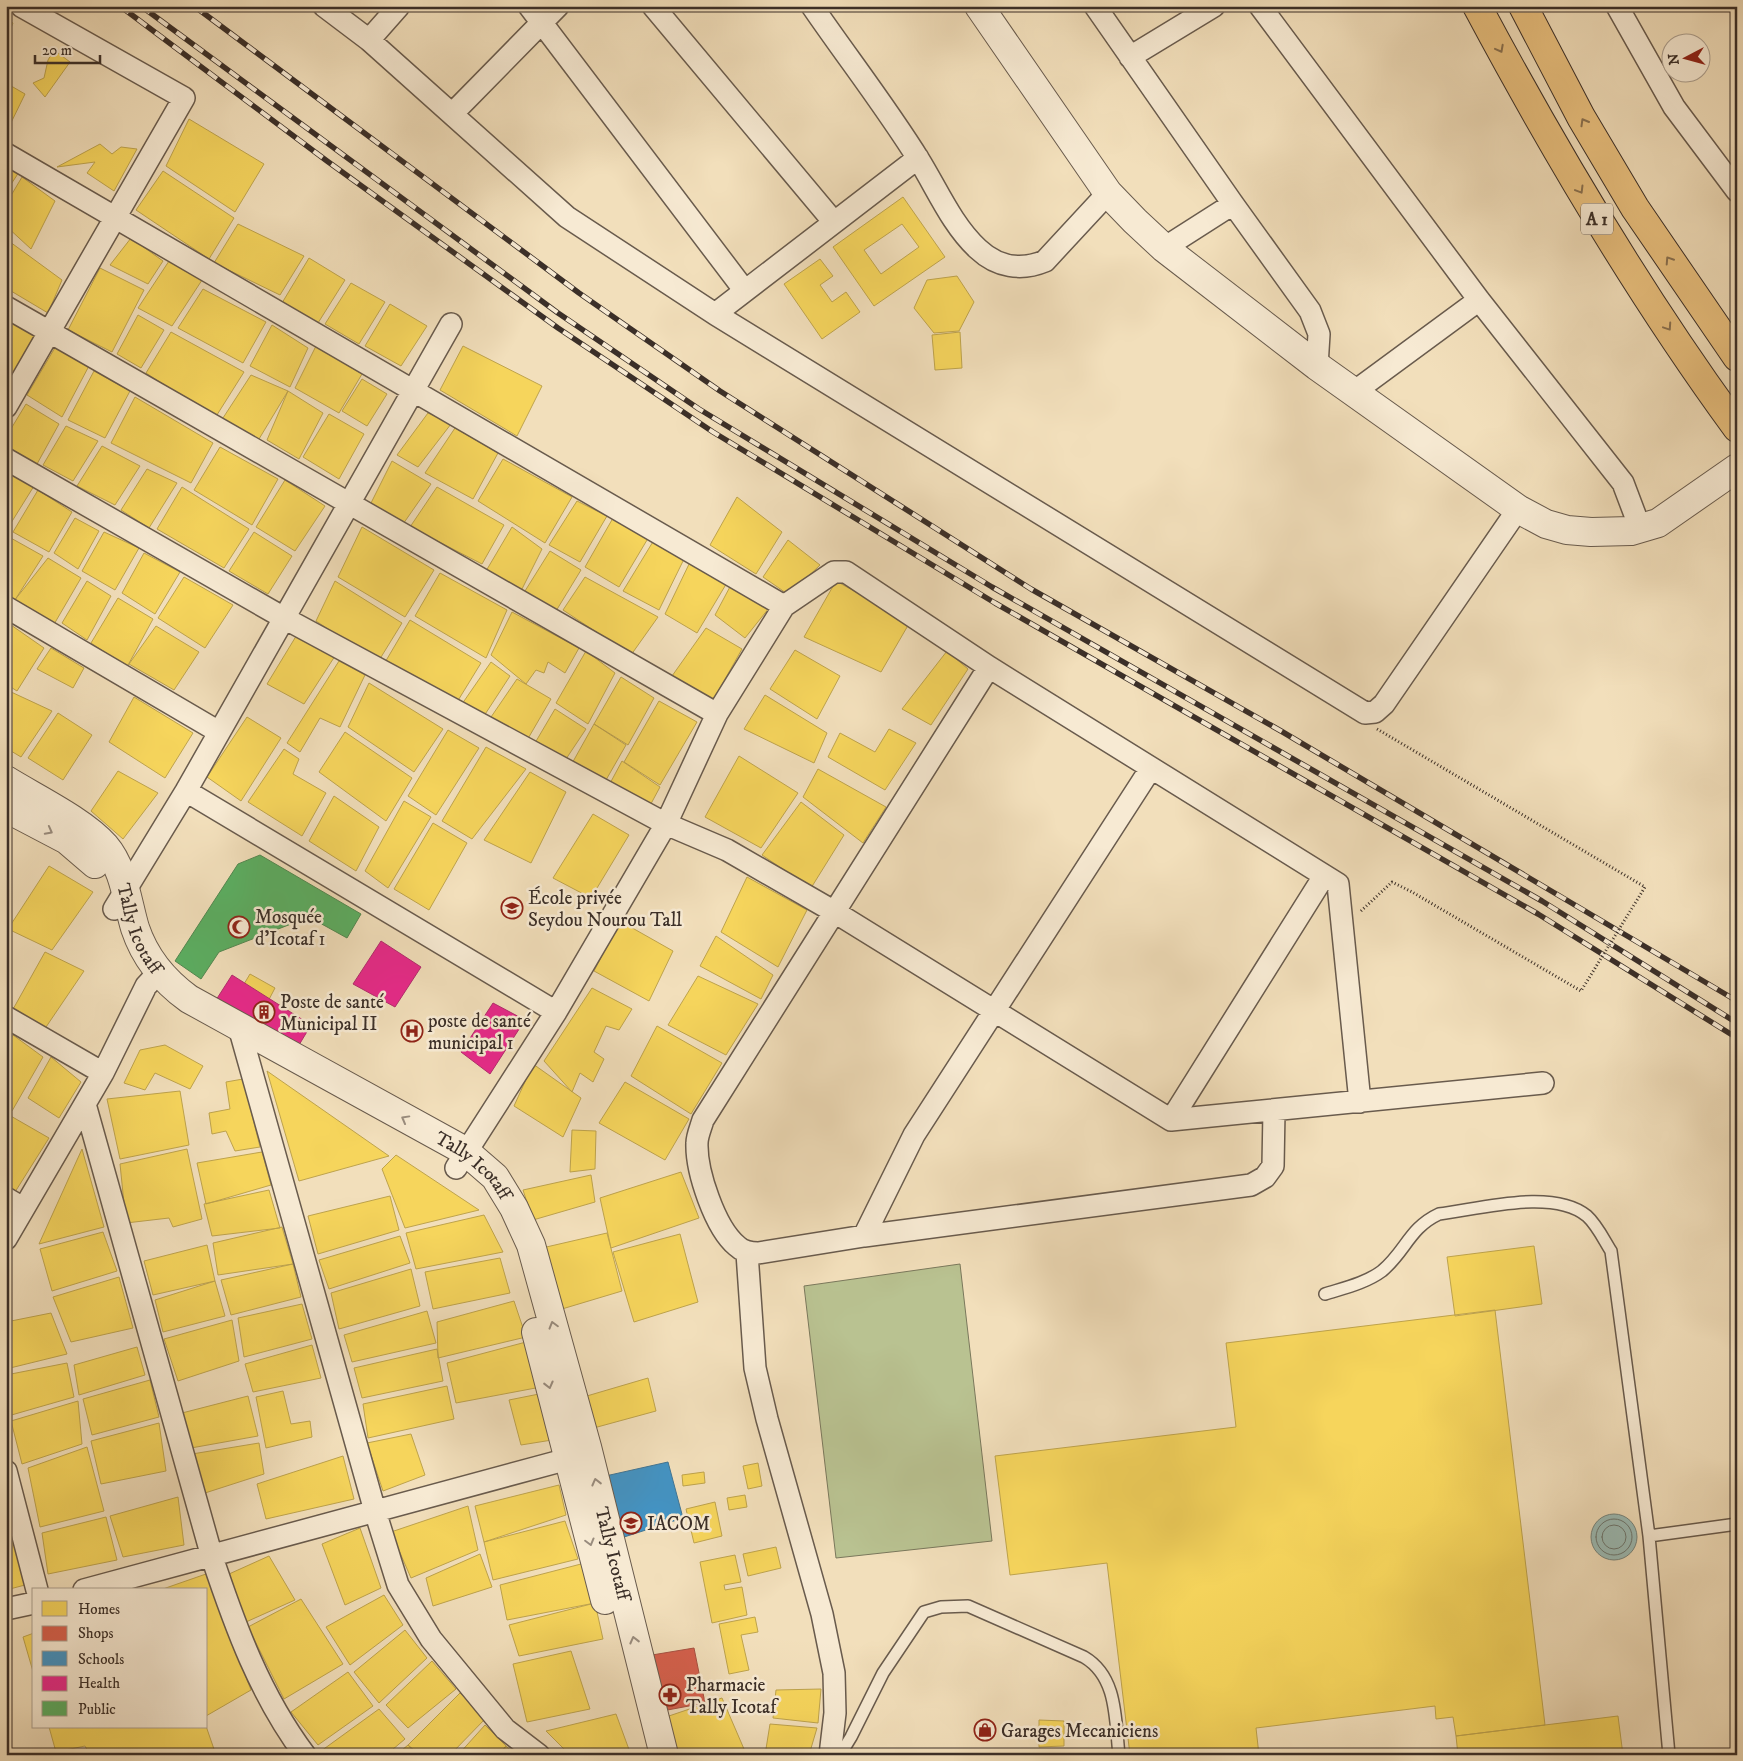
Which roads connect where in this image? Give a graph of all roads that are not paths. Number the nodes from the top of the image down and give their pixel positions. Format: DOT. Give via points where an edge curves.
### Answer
graph roads {
  1 [pos="21,6"];
  2 [pos="324,6"];
  3 [pos="399,6"];
  4 [pos="529,6"];
  5 [pos="558,6"];
  6 [pos="653,6"];
  7 [pos="812,6"];
  8 [pos="979,6"];
  9 [pos="1095,6"];
  10 [pos="1214,6"];
  11 [pos="1260,6"];
  12 [pos="1476,6"];
  13 [pos="1523,6"];
  14 [pos="1617,6"];
  15 [pos="542,23"];
  16 [pos="369,40"];
  17 [pos="1130,57"];
  18 [pos="452,114"];
  19 [pos="6,154"];
  20 [pos="918,158"];
  21 [pos="1737,191"];
  22 [pos="1108,193"];
  23 [pos="1232,204"];
  24 [pos="118,216"];
  25 [pos="833,221"];
  26 [pos="1164,248"];
  27 [pos="745,290"];
  28 [pos="1479,300"];
  29 [pos="6,307"];
  30 [pos="715,314"];
  31 [pos="451,324"];
  32 [pos="51,333"];
  33 [pos="1737,357"];
  34 [pos="1317,366"];
  35 [pos="413,391"];
  36 [pos="1354,392"];
  37 [pos="6,407"];
  38 [pos="1734,425"];
  39 [pos="6,458"];
  40 [pos="1737,468"];
  41 [pos="349,505"];
  42 [pos="1518,509"];
  43 [pos="1640,528"];
  44 [pos="784,606"];
  45 [pos="6,607"];
  46 [pos="284,618"];
  47 [pos="989,667"];
  48 [pos="717,714"];
  49 [pos="219,732"];
  50 [pos="1151,768"];
  51 [pos="6,780"];
  52 [pos="186,791"];
  53 [pos="6,808"];
  54 [pos="666,824"];
  55 [pos="1324,876"];
  56 [pos="120,899"];
  57 [pos="833,912"];
  58 [pos="153,979"];
  59 [pos="994,1011"];
  60 [pos="556,1012"];
  61 [pos="6,1017"];
  62 [pos="242,1040"];
  63 [pos="103,1073"];
  64 [pos="1543,1083"];
  65 [pos="1360,1102"];
  66 [pos="85,1104"];
  67 [pos="1274,1111"];
  68 [pos="1171,1120"];
  69 [pos="460,1160"];
  70 [pos="15,1203"];
  71 [pos="864,1236"];
  72 [pos="6,1239"];
  73 [pos="747,1252"];
  74 [pos="1325,1294"];
  75 [pos="568,1459"];
  76 [pos="6,1471"];
  77 [pos="375,1511"];
  78 [pos="1737,1524"];
  79 [pos="1649,1536"];
  80 [pos="212,1557"];
  81 [pos="36,1588"];
  82 [pos="92,1588"];
  83 [pos="32,1603"];
  84 [pos="6,1609"];
  85 [pos="304,1755"];
  86 [pos="539,1755"];
  87 [pos="646,1755"];
  88 [pos="664,1755"];
  89 [pos="830,1755"];
  90 [pos="840,1755"];
  91 [pos="1119,1755"];
  92 [pos="1669,1755"];
  1 -- 24 [label="street" via="184,98"];
  2 -- 16 [label="street"];
  3 -- 16 [label="street"];
  4 -- 15 [label="street"];
  5 -- 15 [label="street"];
  6 -- 25 [label="street"];
  7 -- 20 [label="street"];
  8 -- 22 [label="street"];
  9 -- 17 [label="street"];
  10 -- 17 [label="street"];
  11 -- 28 [label="street"];
  12 -- 38 [label="highway, A 1, one-way" via="1602,228"];
  33 -- 13 [label="highway, A 1, one-way" via="1635,208 1581,117"];
  14 -- 21 [label="street" via="1674,107"];
  15 -- 18 [label="street"];
  15 -- 27 [label="street"];
  16 -- 18 [label="street"];
  17 -- 23 [label="street"];
  18 -- 30 [label="street" via="567,217"];
  19 -- 24 [label="street"];
  20 -- 22 [label="street" via="955,220 978,249 996,262 1012,267 1032,267 1045,261"];
  20 -- 25 [label="street"];
  22 -- 26 [label="street"];
  23 -- 26 [label="street"];
  23 -- 34 [label="street" via="1310,311 1319,334"];
  24 -- 32 [label="street"];
  24 -- 35 [label="street"];
  25 -- 27 [label="street"];
  26 -- 34 [label="street"];
  27 -- 30 [label="street"];
  28 -- 36 [label="street"];
  28 -- 43 [label="street" via="1623,483"];
  29 -- 32 [label="street"];
  30 -- 42 [label="street" via="1365,713 1375,712 1384,704"];
  31 -- 35 [label="street"];
  32 -- 37 [label="street"];
  32 -- 41 [label="street"];
  34 -- 36 [label="street"];
  35 -- 41 [label="street"];
  35 -- 44 [label="street"];
  36 -- 42 [label="street"];
  39 -- 46 [label="street"];
  40 -- 43 [label="street" via="1658,523"];
  41 -- 46 [label="street"];
  41 -- 48 [label="street"];
  42 -- 43 [label="street" via="1546,524 1567,530 1631,531"];
  44 -- 47 [label="street" via="834,572 846,572"];
  44 -- 48 [label="street"];
  45 -- 49 [label="street"];
  46 -- 49 [label="street"];
  46 -- 54 [label="street"];
  47 -- 50 [label="street"];
  47 -- 57 [label="street"];
  48 -- 54 [label="street"];
  49 -- 52 [label="street"];
  50 -- 55 [label="street"];
  50 -- 59 [label="street"];
  51 -- 56 [label="street, Tally Icotaff" via="78,824 105,846 120,871"];
  52 -- 56 [label="street"];
  52 -- 60 [label="street"];
  53 -- 56 [label="street, Tally Icotaff, one-way" via="67,840 93,861 106,884"];
  54 -- 57 [label="street" via="727,850"];
  54 -- 60 [label="street"];
  55 -- 65 [label="street" via="1338,884"];
  55 -- 68 [label="street"];
  56 -- 58 [label="street, Tally Icotaff" via="122,940 133,967"];
  57 -- 59 [label="street"];
  57 -- 73 [label="street" via="713,1103 703,1120 697,1142 699,1164 709,1198 723,1230 736,1246"];
  58 -- 62 [label="street, Tally Icotaff" via="159,1002 179,1015"];
  58 -- 63 [label="street"];
  59 -- 68 [label="street"];
  59 -- 71 [label="street" via="914,1135"];
  60 -- 69 [label="street"];
  61 -- 63 [label="street"];
  62 -- 69 [label="street, Tally Icotaff"];
  62 -- 77 [label="street"];
  63 -- 66 [label="street"];
  64 -- 65 [label="street"];
  65 -- 67 [label="street"];
  66 -- 70 [label="street"];
  66 -- 80 [label="street"];
  67 -- 68 [label="street"];
  67 -- 71 [label="street" via="1273,1166 1265,1177 1251,1185"];
  69 -- 75 [label="street, Tally Icotaff, one-way" via="501,1221 517,1257"];
  88 -- 69 [label="street, Tally Icotaff, one-way" via="587,1447 531,1245 495,1177"];
  70 -- 72 [label="street"];
  71 -- 73 [label="street" via="758,1254"];
  73 -- 89 [label="street" via="755,1368 822,1614 834,1673 836,1713"];
  74 -- 79 [label="lane" via="1363,1282 1381,1271 1394,1260 1415,1229 1439,1214 1545,1202 1568,1205 1587,1216 1611,1251"];
  75 -- 77 [label="street"];
  75 -- 87 [label="street, Tally Icotaff, one-way"];
  76 -- 81 [label="street"];
  77 -- 80 [label="street"];
  77 -- 86 [label="street" via="398,1585 431,1639 505,1728"];
  78 -- 79 [label="lane"];
  79 -- 92 [label="lane"];
  80 -- 82 [label="street"];
  80 -- 85 [label="street" via="244,1647 267,1696"];
  83 -- 84 [label="street"];
  90 -- 91 [label="lane" via="884,1674 924,1612 961,1606 980,1609 1084,1657 1097,1667 1113,1697"];
}
